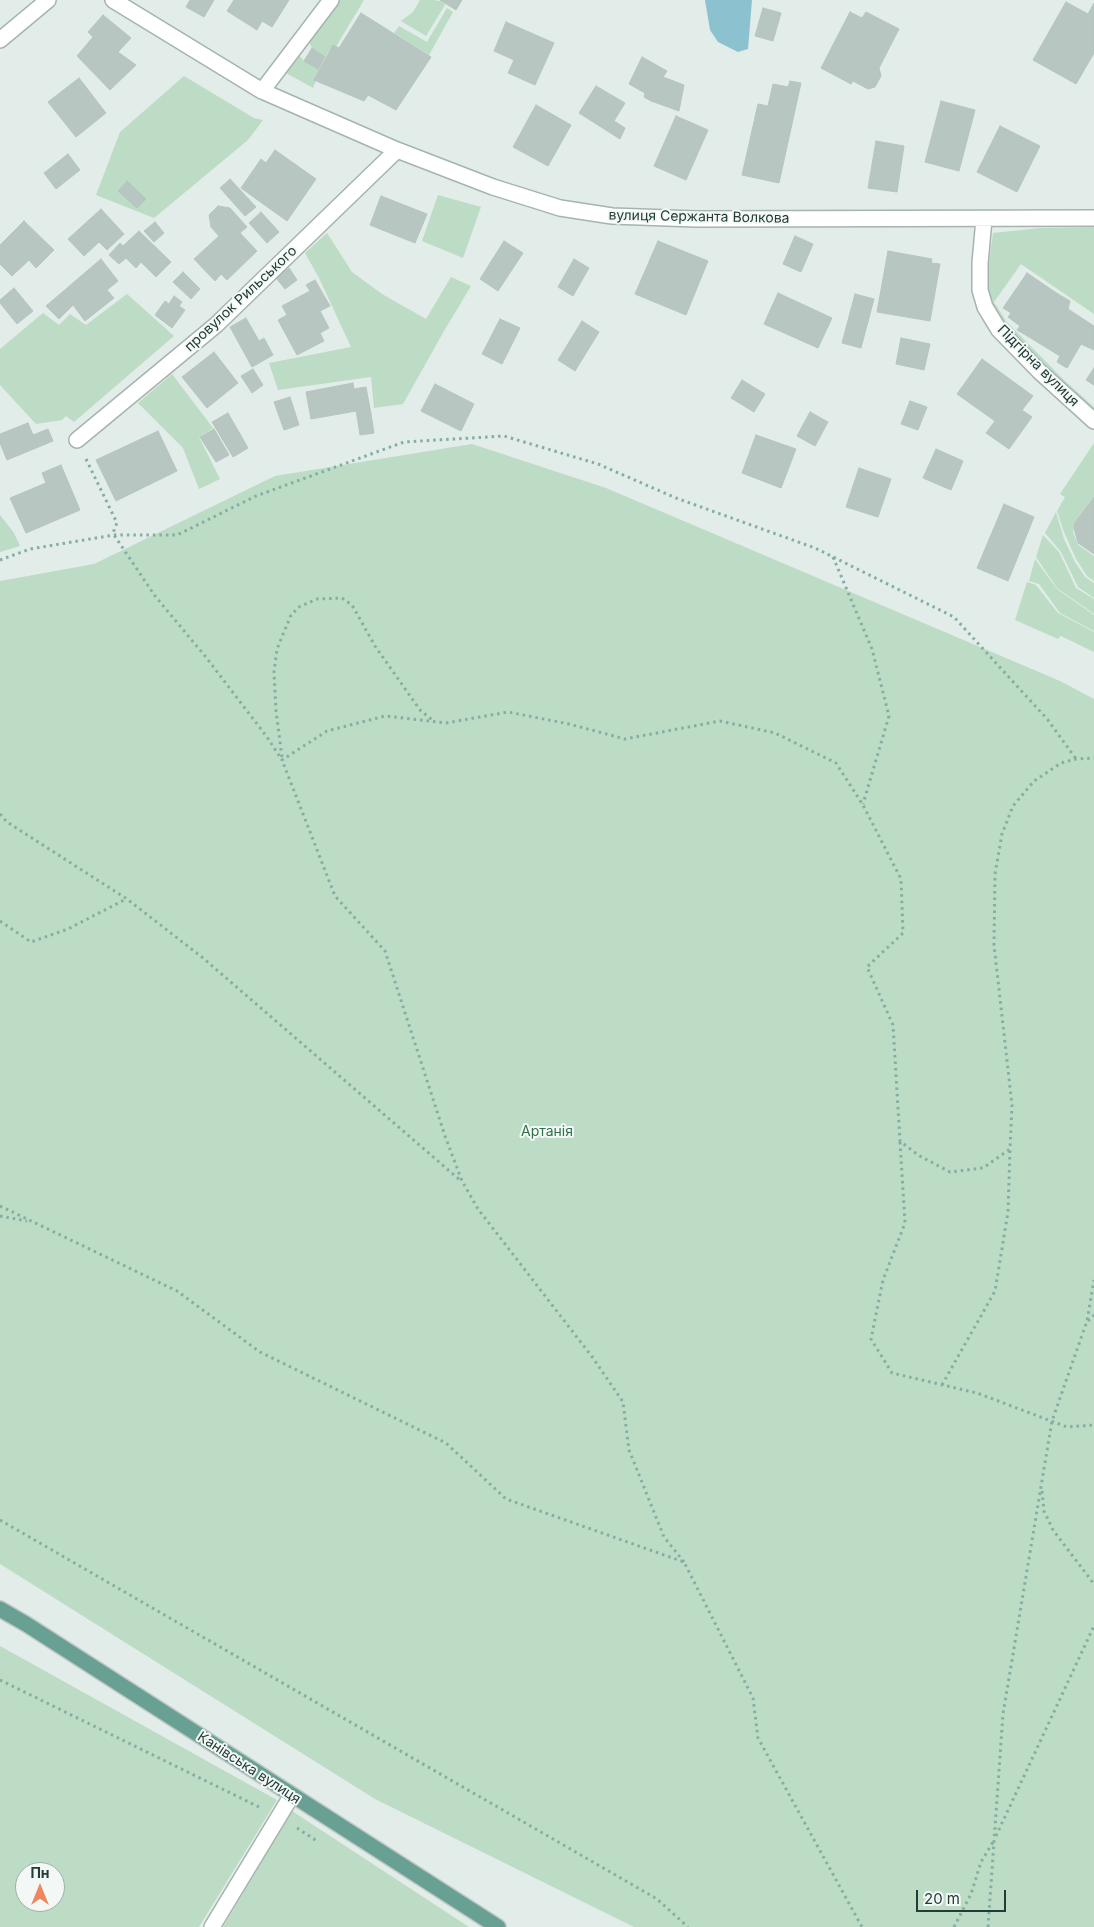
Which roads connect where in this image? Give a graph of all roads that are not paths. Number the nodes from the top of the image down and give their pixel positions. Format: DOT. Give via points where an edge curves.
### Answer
graph roads {
  1 [pos="48,0"];
  2 [pos="113,0"];
  3 [pos="331,0"];
  4 [pos="0,40"];
  5 [pos="262,91"];
  6 [pos="397,150"];
  7 [pos="1094,218"];
  8 [pos="984,220"];
  9 [pos="1094,421"];
  10 [pos="77,440"];
  11 [pos="0,1609"];
  12 [pos="292,1795"];
  13 [pos="212,1927"];
  14 [pos="498,1927"];
  1 -- 4 [label="street"];
  2 -- 5 [label="street, вулиця Сержанта Волкова"];
  3 -- 5 [label="street"];
  5 -- 6 [label="street, вулиця Сержанта Волкова"];
  6 -- 8 [label="street, вулиця Сержанта Волкова" via="493,187 560,208 612,216 696,220"];
  6 -- 10 [label="street, провулок Рильського" via="216,325"];
  7 -- 8 [label="street, вулиця Сержанта Волкова"];
  8 -- 9 [label="street, Підгірна вулиця" via="980,290 985,306 999,330"];
  11 -- 12 [label="main road, Канівська вулиця"];
  12 -- 13 [label="street"];
  12 -- 14 [label="main road, Канівська вулиця"];
}
